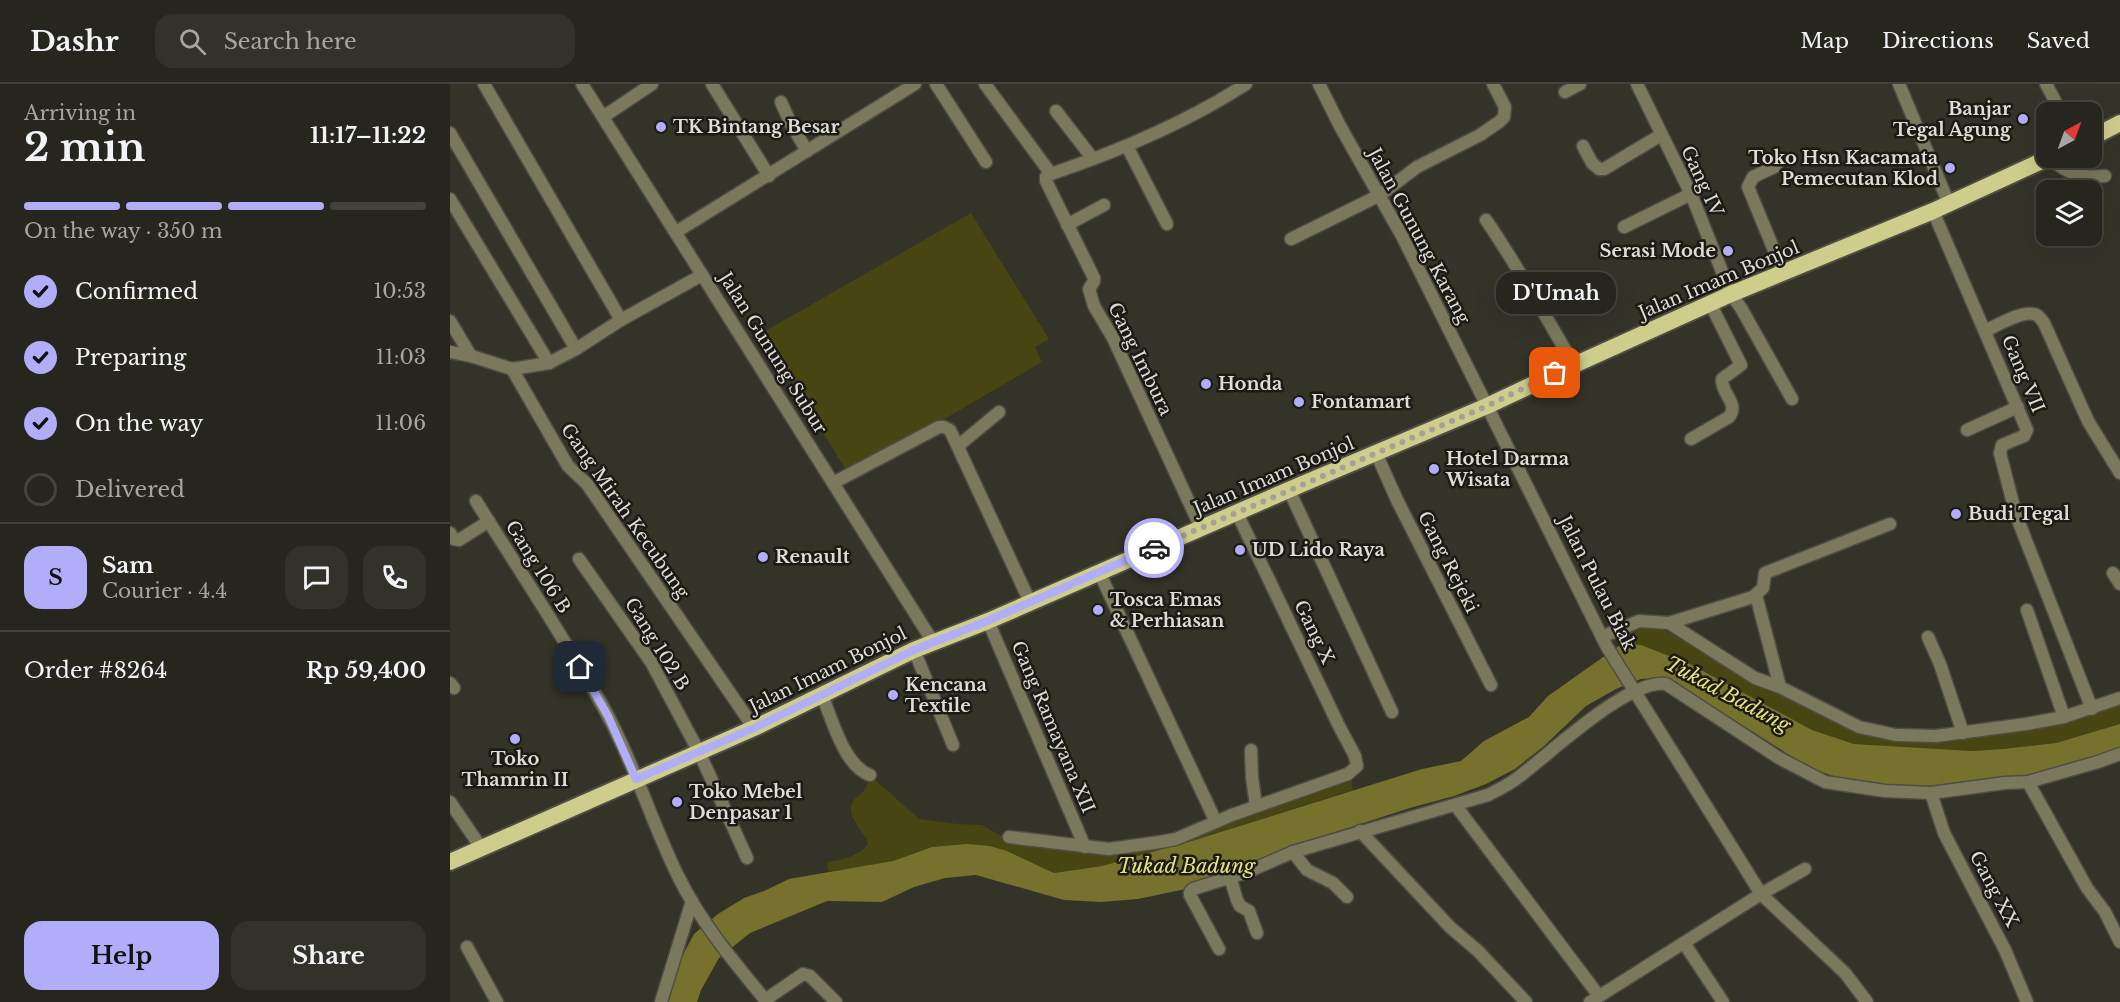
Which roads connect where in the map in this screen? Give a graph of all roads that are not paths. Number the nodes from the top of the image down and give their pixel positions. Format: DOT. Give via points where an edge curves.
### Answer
graph roads {
  1 [pos="484,84"];
  2 [pos="582,84"];
  3 [pos="652,84"];
  4 [pos="711,84"];
  5 [pos="915,84"];
  6 [pos="936,84"];
  7 [pos="985,84"];
  8 [pos="1246,84"];
  9 [pos="1319,84"];
  10 [pos="1493,84"];
  11 [pos="1580,84"];
  12 [pos="1637,84"];
  13 [pos="1899,84"];
  14 [pos="2046,84"];
  15 [pos="1565,92"];
  16 [pos="781,102"];
  17 [pos="2056,102"];
  18 [pos="1056,111"];
  19 [pos="603,117"];
  20 [pos="2120,123"];
  21 [pos="2102,132"];
  22 [pos="450,134"];
  23 [pos="1661,135"];
  24 [pos="1127,146"];
  25 [pos="1583,146"];
  26 [pos="807,151"];
  27 [pos="1093,159"];
  28 [pos="986,162"];
  29 [pos="2036,164"];
  30 [pos="1776,166"];
  31 [pos="2062,168"];
  32 [pos="1051,174"];
  33 [pos="769,176"];
  34 [pos="2105,176"];
  35 [pos="1691,194"];
  36 [pos="1380,195"];
  37 [pos="450,200"];
  38 [pos="1949,204"];
  39 [pos="1104,205"];
  40 [pos="1934,211"];
  41 [pos="1486,220"];
  42 [pos="1167,224"];
  43 [pos="1067,225"];
  44 [pos="1624,227"];
  45 [pos="676,232"];
  46 [pos="1290,239"];
  47 [pos="1783,272"];
  48 [pos="702,275"];
  49 [pos="1731,294"];
  50 [pos="1711,305"];
  51 [pos="621,320"];
  52 [pos="450,321"];
  53 [pos="1985,331"];
  54 [pos="576,349"];
  55 [pos="450,352"];
  56 [pos="471,356"];
  57 [pos="549,363"];
  58 [pos="1574,364"];
  59 [pos="512,369"];
  60 [pos="1792,399"];
  61 [pos="1487,406"];
  62 [pos="2019,407"];
  63 [pos="999,412"];
  64 [pos="1967,430"];
  65 [pos="1691,439"];
  66 [pos="958,446"];
  67 [pos="1376,453"];
  68 [pos="2120,473"];
  69 [pos="833,483"];
  70 [pos="1289,490"];
  71 [pos="477,501"];
  72 [pos="1237,513"];
  73 [pos="489,521"];
  74 [pos="1890,524"];
  75 [pos="1201,528"];
  76 [pos="450,533"];
  77 [pos="579,559"];
  78 [pos="1099,572"];
  79 [pos="2113,573"];
  80 [pos="2120,584"];
  81 [pos="1756,595"];
  82 [pos="1030,602"];
  83 [pos="2027,610"];
  84 [pos="987,621"];
  85 [pos="1669,623"];
  86 [pos="1928,637"];
  87 [pos="933,642"];
  88 [pos="1605,642"];
  89 [pos="914,650"];
  90 [pos="1491,685"];
  91 [pos="1780,687"];
  92 [pos="1634,688"];
  93 [pos="822,695"];
  94 [pos="2120,698"];
  95 [pos="2092,709"];
  96 [pos="1392,712"];
  97 [pos="2064,717"];
  98 [pos="754,728"];
  99 [pos="1963,733"];
  100 [pos="953,745"];
  101 [pos="1251,750"];
  102 [pos="699,752"];
  103 [pos="2120,754"];
  104 [pos="870,775"];
  105 [pos="636,779"];
  106 [pos="2028,782"];
  107 [pos="1931,793"];
  108 [pos="450,802"];
  109 [pos="1256,806"];
  110 [pos="1456,806"];
  111 [pos="1216,822"];
  112 [pos="1360,831"];
  113 [pos="1009,837"];
  114 [pos="1085,847"];
  115 [pos="482,849"];
  116 [pos="1293,852"];
  117 [pos="747,858"];
  118 [pos="450,862"];
  119 [pos="1805,869"];
  120 [pos="1230,877"];
  121 [pos="1761,894"];
  122 [pos="1347,897"];
  123 [pos="694,905"];
  124 [pos="1257,933"];
  125 [pos="2120,942"];
  126 [pos="1684,943"];
  127 [pos="467,947"];
  128 [pos="1219,950"];
  129 [pos="1595,999"];
  130 [pos="766,1001"];
  131 [pos="497,1002"];
  132 [pos="661,1002"];
  133 [pos="836,1002"];
  134 [pos="1526,1002"];
  135 [pos="1723,1002"];
  136 [pos="1867,1002"];
  137 [pos="2027,1002"];
  1 -- 51 [label="street"];
  2 -- 19 [label="street, Jalan Gunung Subur"];
  3 -- 19 [label="street"];
  4 -- 33 [label="street"];
  5 -- 26 [label="street"];
  6 -- 28 [label="street"];
  7 -- 32 [label="street"];
  8 -- 24 [label="street"];
  9 -- 36 [label="street, Jalan Gunung Karang"];
  10 -- 36 [label="street" via="1505,107 1499,122 1417,167"];
  11 -- 15 [label="street"];
  12 -- 23 [label="street, Gang IV"];
  13 -- 38 [label="street"];
  14 -- 17 [label="street"];
  16 -- 26 [label="street"];
  18 -- 27 [label="street"];
  19 -- 45 [label="street, Jalan Gunung Subur"];
  20 -- 21 [label="highway"];
  22 -- 54 [label="street"];
  23 -- 25 [label="street" via="1604,169 1592,163"];
  23 -- 35 [label="street, Gang IV"];
  24 -- 27 [label="street"];
  24 -- 42 [label="street"];
  26 -- 33 [label="street"];
  27 -- 32 [label="street"];
  29 -- 38 [label="highway, Jalan Imam Bonjol"];
  30 -- 47 [label="street" via="1753,177 1748,188"];
  31 -- 34 [label="street" via="2078,176"];
  32 -- 43 [label="street, Gang Imbura" via="1046,177 1046,185"];
  33 -- 45 [label="street"];
  35 -- 44 [label="street"];
  35 -- 49 [label="street, Gang IV"];
  36 -- 46 [label="street"];
  36 -- 61 [label="street, Jalan Gunung Karang"];
  37 -- 57 [label="street"];
  38 -- 40 [label="highway, Jalan Imam Bonjol"];
  39 -- 43 [label="street"];
  40 -- 47 [label="highway, Jalan Imam Bonjol"];
  40 -- 53 [label="street, Gang VII"];
  41 -- 58 [label="street"];
  43 -- 75 [label="street, Gang Imbura" via="1094,278 1089,289 1094,306 1113,338"];
  45 -- 48 [label="street, Jalan Gunung Subur"];
  47 -- 49 [label="highway, Jalan Imam Bonjol"];
  48 -- 51 [label="street"];
  48 -- 69 [label="street, Jalan Gunung Subur"];
  49 -- 50 [label="highway, Jalan Imam Bonjol"];
  49 -- 60 [label="street, Gang IV"];
  50 -- 58 [label="highway, Jalan Imam Bonjol"];
  50 -- 65 [label="street" via="1742,365 1722,381 1733,412"];
  51 -- 54 [label="street"];
  52 -- 56 [label="street"];
  53 -- 62 [label="street, Gang VII"];
  53 -- 68 [label="street" via="2024,314 2038,316 2088,421"];
  54 -- 57 [label="street"];
  55 -- 56 [label="street"];
  56 -- 59 [label="street"];
  57 -- 59 [label="street"];
  58 -- 61 [label="highway, Jalan Imam Bonjol"];
  59 -- 98 [label="street, Gang Mirah Kecubung" via="568,466 587,484"];
  61 -- 67 [label="highway, Jalan Imam Bonjol"];
  61 -- 88 [label="street, Jalan Pulau Biak"];
  62 -- 64 [label="street"];
  62 -- 95 [label="street, Gang VII" via="2027,433 2002,445 2000,453 2016,515"];
  63 -- 66 [label="street"];
  66 -- 69 [label="street" via="950,430 939,427"];
  66 -- 82 [label="street"];
  67 -- 70 [label="highway, Jalan Imam Bonjol"];
  67 -- 90 [label="street, Gang Rejeki"];
  69 -- 87 [label="street, Jalan Gunung Subur"];
  70 -- 72 [label="highway, Jalan Imam Bonjol"];
  70 -- 96 [label="street"];
  71 -- 73 [label="street, Gang 106 B"];
  72 -- 75 [label="highway, Jalan Imam Bonjol"];
  72 -- 109 [label="street, Gang X" via="1357,766 1348,774"];
  73 -- 76 [label="street" via="459,540"];
  73 -- 105 [label="street, Gang 106 B" via="593,689"];
  74 -- 81 [label="street" via="1765,573 1763,588"];
  75 -- 78 [label="highway, Jalan Imam Bonjol"];
  77 -- 102 [label="street, Gang 102 B" via="651,662"];
  78 -- 82 [label="highway, Jalan Imam Bonjol"];
  78 -- 111 [label="street"];
  79 -- 80 [label="street"];
  81 -- 85 [label="street"];
  81 -- 91 [label="street"];
  82 -- 84 [label="highway, Jalan Imam Bonjol"];
  83 -- 97 [label="street"];
  84 -- 87 [label="highway, Jalan Imam Bonjol"];
  84 -- 114 [label="street, Gang Ramayana XII"];
  85 -- 88 [label="street" via="1639,621"];
  85 -- 91 [label="street" via="1755,678"];
  86 -- 99 [label="street"];
  87 -- 89 [label="highway, Jalan Imam Bonjol"];
  88 -- 92 [label="street, Jalan Pulau Biak"];
  89 -- 93 [label="highway, Jalan Imam Bonjol"];
  89 -- 100 [label="street"];
  91 -- 99 [label="street" via="1859,727 1896,735"];
  92 -- 107 [label="street" via="1666,684 1779,758 1826,782"];
  92 -- 110 [label="street" via="1515,780"];
  92 -- 121 [label="street, Jalan Pulau Biak"];
  93 -- 98 [label="highway, Jalan Imam Bonjol"];
  93 -- 104 [label="street" via="849,757"];
  94 -- 95 [label="street"];
  95 -- 97 [label="street"];
  97 -- 99 [label="street"];
  98 -- 102 [label="highway, Jalan Imam Bonjol"];
  101 -- 109 [label="street"];
  102 -- 105 [label="highway, Jalan Imam Bonjol"];
  102 -- 117 [label="street, Gang 102 B"];
  103 -- 106 [label="street"];
  105 -- 115 [label="highway, Jalan Imam Bonjol"];
  105 -- 123 [label="street, Gang 106 B"];
  106 -- 107 [label="street"];
  106 -- 125 [label="street"];
  107 -- 137 [label="street, Gang XX" via="1944,833 2005,950"];
  108 -- 115 [label="street"];
  109 -- 111 [label="street"];
  110 -- 112 [label="street"];
  110 -- 129 [label="street"];
  111 -- 114 [label="street" via="1176,839 1109,849"];
  112 -- 116 [label="street"];
  112 -- 134 [label="street"];
  113 -- 114 [label="street"];
  115 -- 118 [label="highway, Jalan Imam Bonjol"];
  116 -- 120 [label="street"];
  116 -- 122 [label="street" via="1307,870 1333,883"];
  119 -- 121 [label="street"];
  120 -- 124 [label="street" via="1237,900 1249,911"];
  120 -- 128 [label="street" via="1190,892"];
  121 -- 126 [label="street"];
  121 -- 136 [label="street, Jalan Pulau Biak" via="1845,973"];
  123 -- 130 [label="street, Gang 106 B"];
  123 -- 132 [label="street"];
  126 -- 129 [label="street"];
  126 -- 135 [label="street"];
  127 -- 131 [label="street"];
  130 -- 133 [label="street" via="803,974 810,976"];
}
